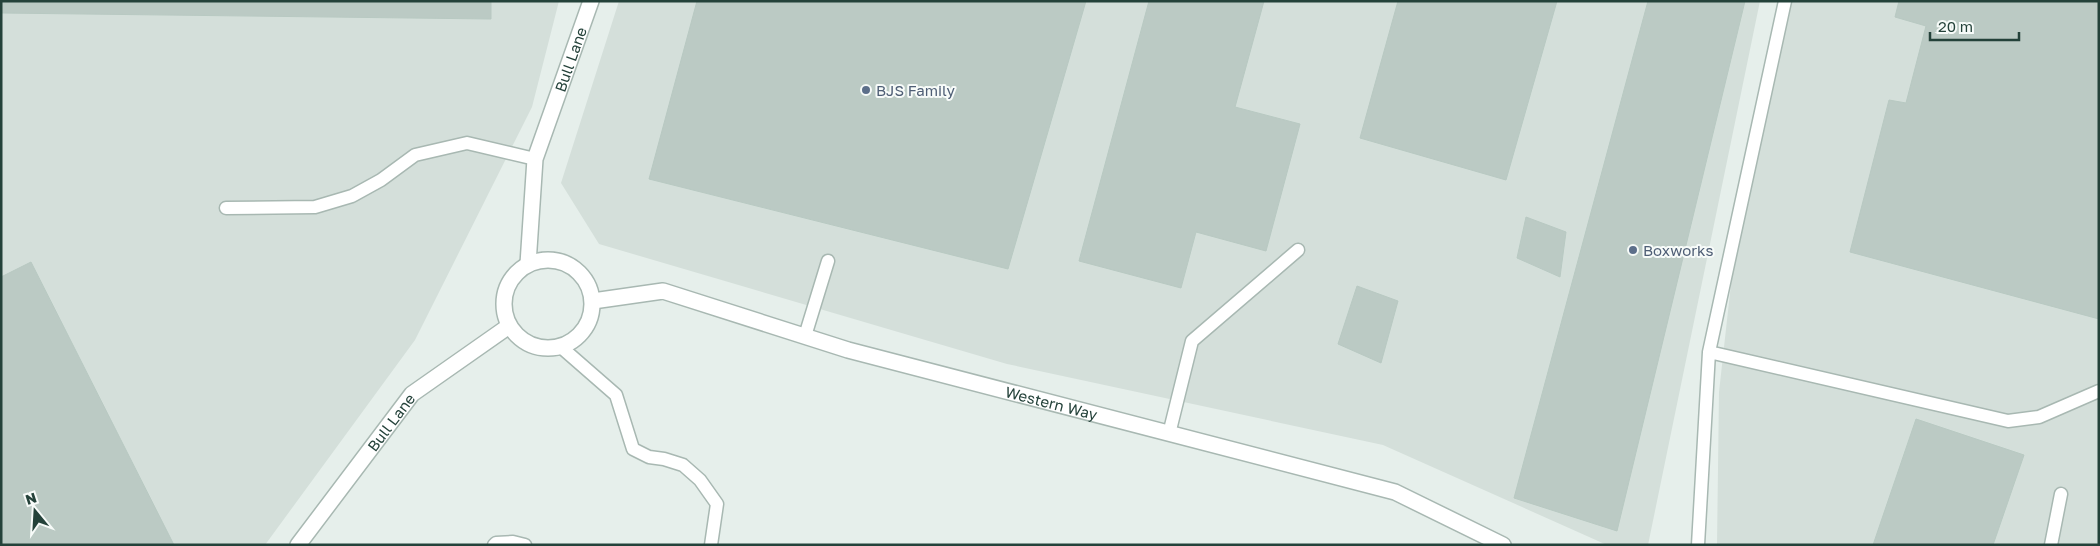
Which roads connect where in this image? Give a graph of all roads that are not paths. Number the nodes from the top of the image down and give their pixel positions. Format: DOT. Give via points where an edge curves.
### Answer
graph roads {
  1 [pos="591,1"];
  2 [pos="1785,1"];
  3 [pos="535,159"];
  4 [pos="226,208"];
  5 [pos="1298,250"];
  6 [pos="828,261"];
  7 [pos="528,264"];
  8 [pos="593,301"];
  9 [pos="509,326"];
  10 [pos="805,336"];
  11 [pos="561,347"];
  12 [pos="1710,352"];
  13 [pos="2099,391"];
  14 [pos="1170,434"];
  15 [pos="2061,494"];
  16 [pos="298,545"];
  17 [pos="494,545"];
  18 [pos="524,545"];
  19 [pos="711,545"];
  20 [pos="1503,545"];
  21 [pos="1698,545"];
  22 [pos="2051,545"];
  1 -- 3 [label="street, Bull Lane"];
  2 -- 12 [label="lane"];
  3 -- 4 [label="lane" via="467,143 415,154 381,180 352,196 315,207"];
  3 -- 7 [label="street, Bull Lane"];
  5 -- 14 [label="lane" via="1192,341"];
  6 -- 10 [label="lane"];
  7 -- 8 [label="street" via="557,260 570,266 582,274"];
  7 -- 9 [label="street" via="508,284 504,312"];
  8 -- 10 [label="street, Western Way" via="663,291"];
  8 -- 11 [label="street" via="585,330"];
  9 -- 11 [label="street" via="518,338 531,345 546,349"];
  9 -- 16 [label="street, Bull Lane" via="412,394"];
  10 -- 14 [label="street, Western Way"];
  11 -- 19 [label="lane" via="616,395 633,448 649,457 683,465 700,480 717,504"];
  12 -- 13 [label="lane" via="2008,421 2039,417"];
  12 -- 21 [label="lane"];
  14 -- 20 [label="street, Western Way" via="1395,492"];
  15 -- 22 [label="lane"];
  17 -- 18 [label="lane" via="514,542"];
}
